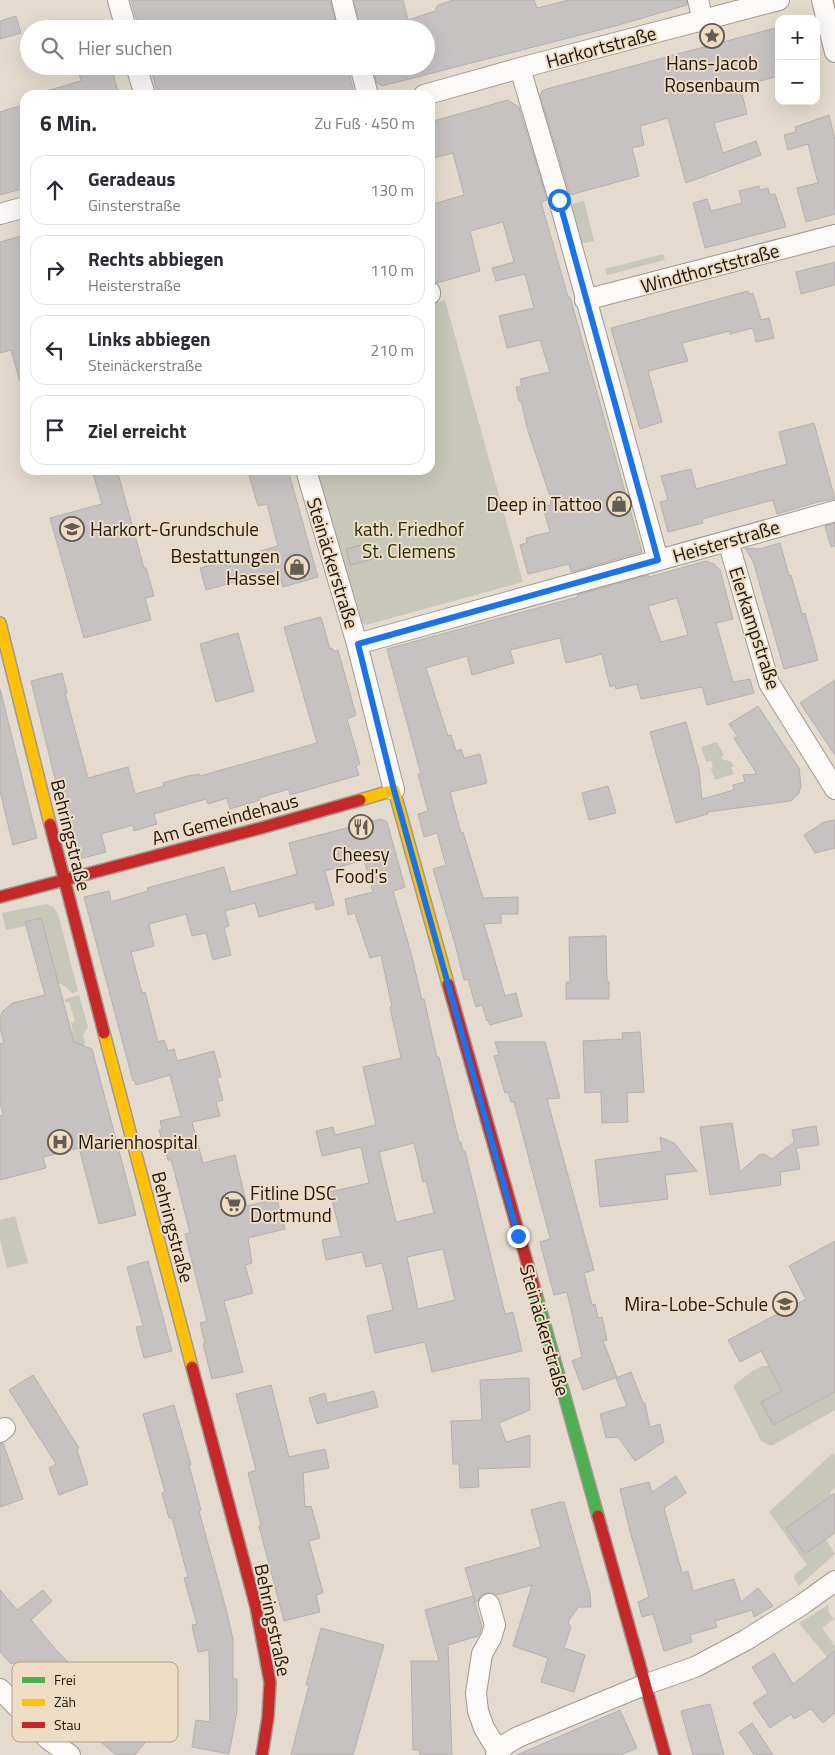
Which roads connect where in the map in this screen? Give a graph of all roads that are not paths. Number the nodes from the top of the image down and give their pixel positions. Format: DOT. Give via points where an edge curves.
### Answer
graph roads {
  1 [pos="118,0"];
  2 [pos="342,0"];
  3 [pos="698,0"];
  4 [pos="779,0"];
  5 [pos="822,0"];
  6 [pos="124,20"];
  7 [pos="348,20"];
  8 [pos="703,20"];
  9 [pos="835,52"];
  10 [pos="520,68"];
  11 [pos="139,75"];
  12 [pos="362,75"];
  13 [pos="143,90"];
  14 [pos="367,90"];
  15 [pos="435,92"];
  16 [pos="20,208"];
  17 [pos="0,214"];
  18 [pos="835,235"];
  19 [pos="585,300"];
  20 [pos="307,475"];
  21 [pos="835,511"];
  22 [pos="728,541"];
  23 [pos="649,563"];
  24 [pos="0,623"];
  25 [pos="358,644"];
  26 [pos="835,789"];
  27 [pos="394,790"];
  28 [pos="64,881"];
  29 [pos="0,897"];
  30 [pos="835,1581"];
  31 [pos="489,1604"];
  32 [pos="644,1685"];
  33 [pos="0,1689"];
  34 [pos="12,1702"];
  35 [pos="52,1742"];
  36 [pos="497,1753"];
  37 [pos="70,1755"];
  38 [pos="262,1755"];
  39 [pos="665,1755"];
  1 -- 6 [label="street"];
  2 -- 7 [label="street"];
  3 -- 8 [label="street"];
  4 -- 8 [label="street, Harkortstraße"];
  5 -- 9 [label="street"];
  8 -- 10 [label="street, Harkortstraße"];
  10 -- 15 [label="street, Harkortstraße"];
  10 -- 19 [label="street"];
  11 -- 13 [label="street"];
  12 -- 14 [label="street"];
  16 -- 17 [label="street"];
  18 -- 19 [label="street, Windthorststraße"];
  19 -- 23 [label="street"];
  20 -- 25 [label="street, Steinäckerstraße"];
  21 -- 22 [label="street, Heisterstraße"];
  22 -- 23 [label="street, Heisterstraße"];
  22 -- 26 [label="street, Eierkampstraße" via="769,683"];
  23 -- 25 [label="street, Heisterstraße"];
  24 -- 28 [label="street, Behringstraße"];
  25 -- 27 [label="street, Steinäckerstraße"];
  27 -- 28 [label="street, Am Gemeindehaus"];
  27 -- 32 [label="street, Steinäckerstraße"];
  28 -- 29 [label="street, Am Gemeindehaus"];
  28 -- 38 [label="street, Behringstraße" via="256,1607 270,1682"];
  30 -- 32 [label="street" via="746,1640 695,1667"];
  31 -- 36 [label="street" via="495,1625 482,1654 476,1693 478,1711"];
  32 -- 36 [label="street" via="518,1737"];
  32 -- 39 [label="street, Steinäckerstraße"];
  33 -- 34 [label="street"];
  35 -- 37 [label="street"];
}
